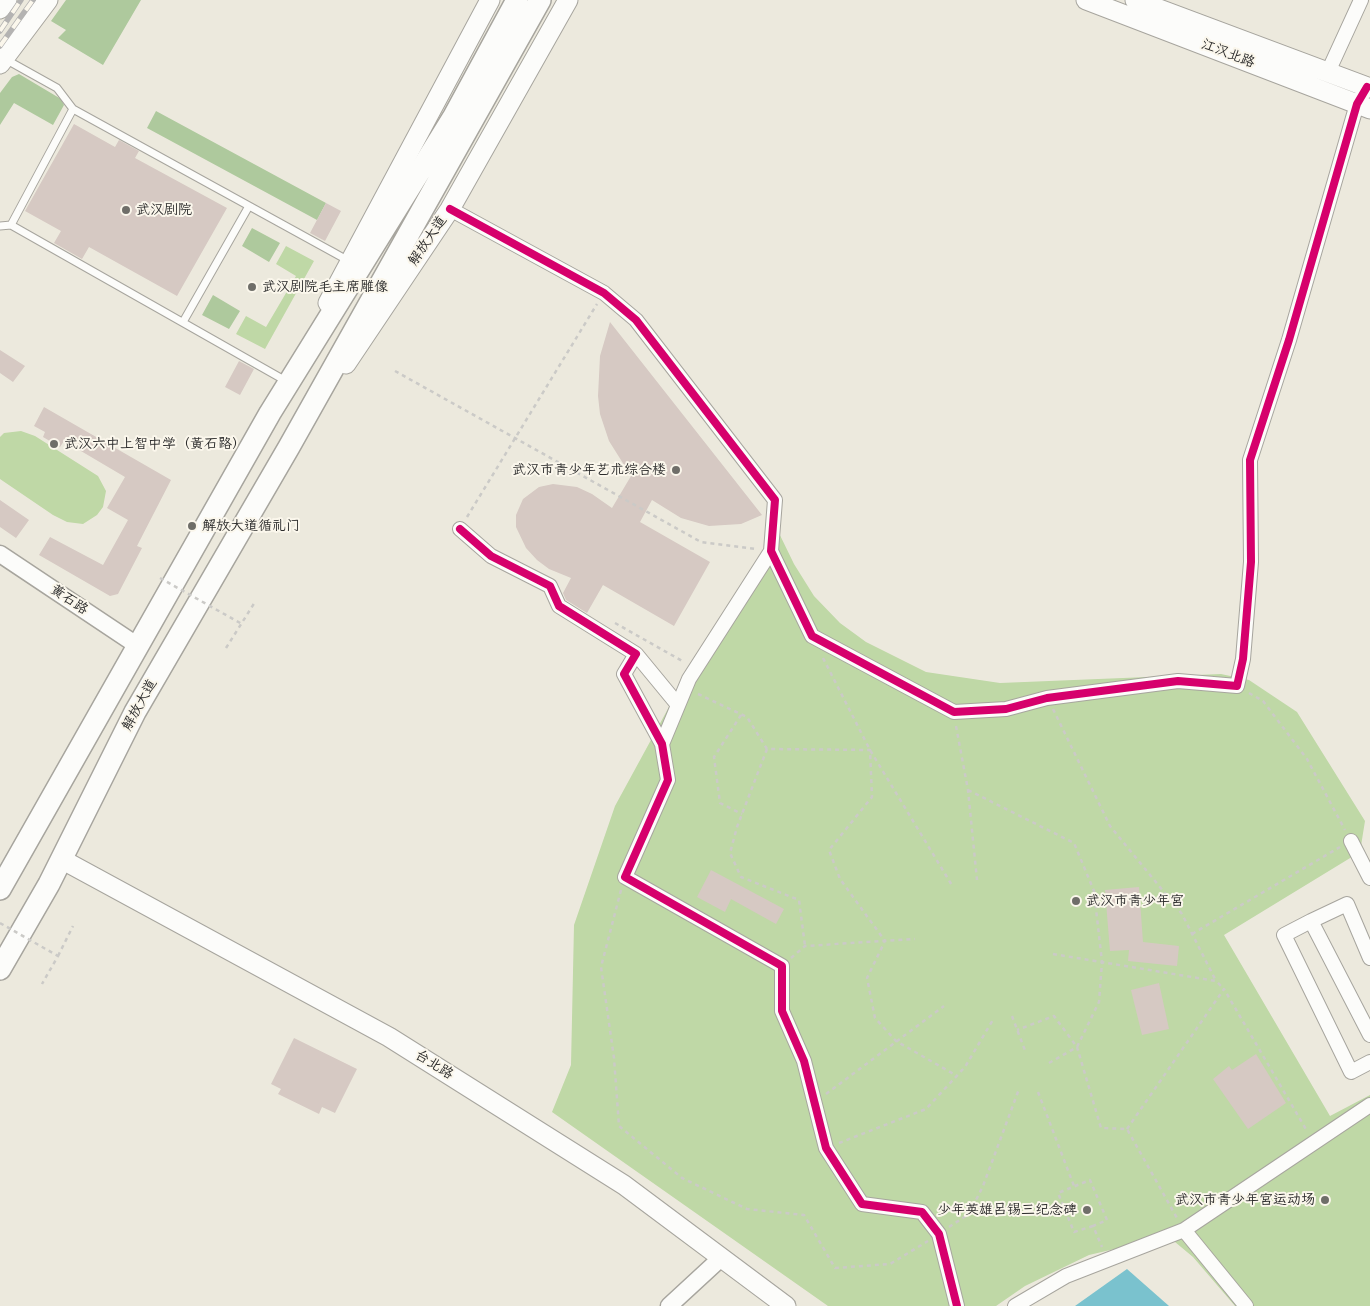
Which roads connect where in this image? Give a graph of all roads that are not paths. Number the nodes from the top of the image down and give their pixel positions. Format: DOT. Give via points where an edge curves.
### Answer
graph roads {
  1 [pos="7,0"];
  2 [pos="48,0"];
  3 [pos="490,0"];
  4 [pos="517,0"];
  5 [pos="540,0"];
  6 [pos="568,0"];
  7 [pos="1086,0"];
  8 [pos="1135,0"];
  9 [pos="1360,0"];
  10 [pos="0,9"];
  11 [pos="2,61"];
  12 [pos="1328,72"];
  13 [pos="1369,88"];
  14 [pos="1364,106"];
  15 [pos="73,109"];
  16 [pos="249,206"];
  17 [pos="450,209"];
  18 [pos="11,225"];
  19 [pos="0,226"];
  20 [pos="350,261"];
  21 [pos="183,322"];
  22 [pos="287,381"];
  23 [pos="270,413"];
  24 [pos="289,447"];
  25 [pos="460,529"];
  26 [pos="771,550"];
  27 [pos="0,554"];
  28 [pos="138,646"];
  29 [pos="636,654"];
  30 [pos="678,705"];
  31 [pos="662,744"];
  32 [pos="1351,841"];
  33 [pos="61,859"];
  34 [pos="3,875"];
  35 [pos="1370,878"];
  36 [pos="1311,921"];
  37 [pos="1370,958"];
  38 [pos="0,969"];
  39 [pos="1370,1035"];
  40 [pos="1370,1062"];
  41 [pos="1370,1105"];
  42 [pos="1184,1230"];
  43 [pos="721,1258"];
  44 [pos="669,1306"];
  45 [pos="786,1306"];
  46 [pos="957,1306"];
  47 [pos="1015,1306"];
  48 [pos="1246,1306"];
  1 -- 10 [label="main road"];
  2 -- 11 [label="main road"];
  3 -- 20 [label="main road"];
  4 -- 23 [label="main road" via="454,116"];
  5 -- 24 [label="main road, 解放大道"];
  6 -- 17 [label="main road, 解放大道"];
  7 -- 14 [label="main road, 江汉北路"];
  8 -- 12 [label="main road, 江汉北路"];
  9 -- 12 [label="street"];
  11 -- 15 [label="lane" via="57,88"];
  12 -- 13 [label="main road, 江汉北路"];
  13 -- 14 [label="street"];
  14 -- 26 [label="street" via="1250,460 1251,562 1243,659 1236,686 1178,681 1047,698 1006,709 954,712 812,636"];
  15 -- 16 [label="lane"];
  15 -- 18 [label="lane"];
  16 -- 20 [label="lane"];
  16 -- 21 [label="lane"];
  17 -- 24 [label="main road, 解放大道"];
  17 -- 26 [label="street" via="604,293 636,320 776,500"];
  18 -- 19 [label="lane"];
  18 -- 21 [label="lane"];
  20 -- 22 [label="main road"];
  21 -- 22 [label="lane"];
  22 -- 23 [label="main road"];
  23 -- 28 [label="main road"];
  24 -- 33 [label="main road, 解放大道" via="135,712"];
  25 -- 29 [label="street" via="491,556 550,586 558,606"];
  26 -- 30 [label="street" via="696,669"];
  27 -- 28 [label="street, 黄石路"];
  28 -- 34 [label="main road"];
  29 -- 30 [label="street"];
  29 -- 31 [label="street" via="624,674"];
  30 -- 31 [label="street"];
  31 -- 46 [label="street" via="668,780 625,877 782,966 782,1011 804,1061 826,1148 862,1204 922,1212 939,1234"];
  32 -- 35 [label="street"];
  33 -- 38 [label="main road, 解放大道"];
  33 -- 43 [label="main road, 台北路" via="390,1037 624,1185"];
  36 -- 37 [label="street" via="1347,904"];
  36 -- 39 [label="street"];
  36 -- 40 [label="street" via="1284,935 1351,1072"];
  41 -- 42 [label="street"];
  42 -- 47 [label="street" via="1066,1276"];
  42 -- 48 [label="street"];
  43 -- 44 [label="street"];
  43 -- 45 [label="main road, 台北路"];
}
